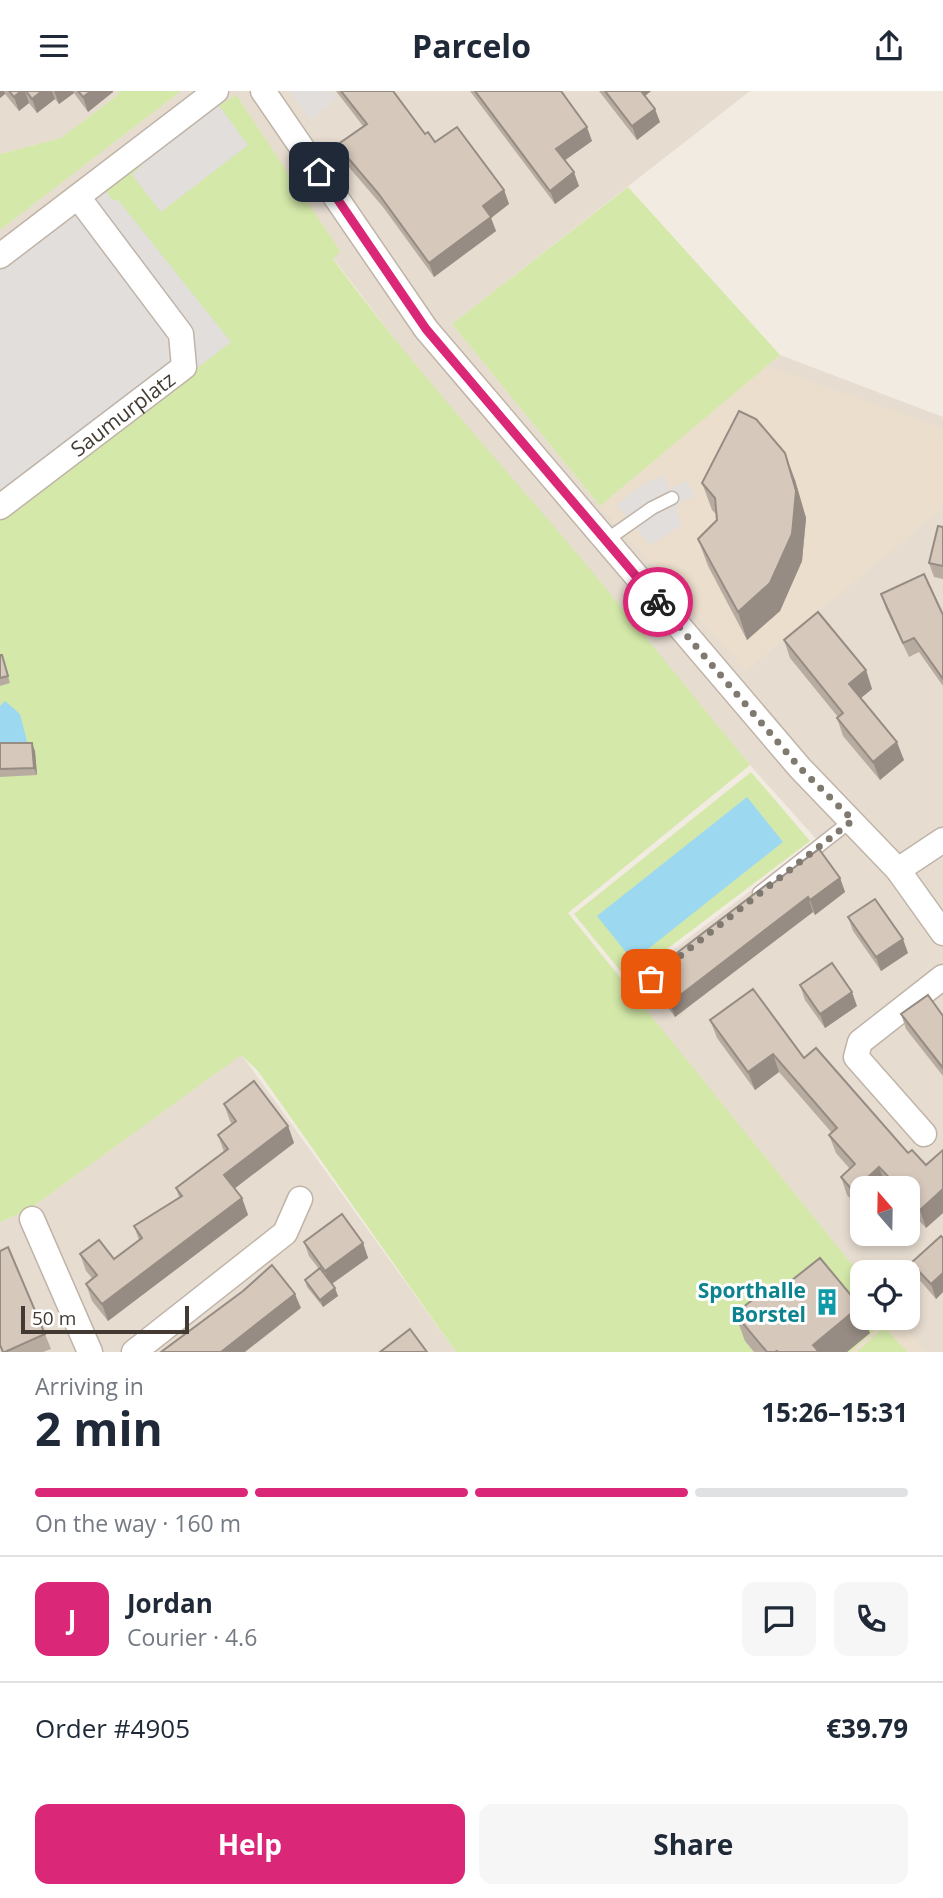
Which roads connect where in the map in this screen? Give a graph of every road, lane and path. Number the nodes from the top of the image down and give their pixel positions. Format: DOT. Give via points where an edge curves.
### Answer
graph roads {
  1 [pos="216,91"];
  2 [pos="264,91"];
  3 [pos="78,197"];
  4 [pos="0,256"];
  5 [pos="672,498"];
  6 [pos="0,507"];
  7 [pos="606,541"];
  8 [pos="853,820"];
  9 [pos="943,840"];
  10 [pos="898,870"];
  11 [pos="748,902"];
  12 [pos="943,933"];
  13 [pos="943,977"];
  14 [pos="924,1134"];
  15 [pos="300,1199"];
  16 [pos="32,1219"];
  17 [pos="90,1352"];
  18 [pos="134,1352"];
  1 -- 3 [label="street"];
  2 -- 7 [label="street" via="426,329"];
  3 -- 4 [label="street"];
  3 -- 6 [label="street, Saumurplatz" via="181,334 184,367"];
  5 -- 7 [label="lane"];
  7 -- 8 [label="street" via="800,768"];
  8 -- 10 [label="street"];
  8 -- 11 [label="lane"];
  9 -- 10 [label="street"];
  10 -- 12 [label="street"];
  13 -- 14 [label="street" via="860,1042 856,1057"];
  15 -- 18 [label="street" via="285,1233"];
  16 -- 17 [label="street"];
}
